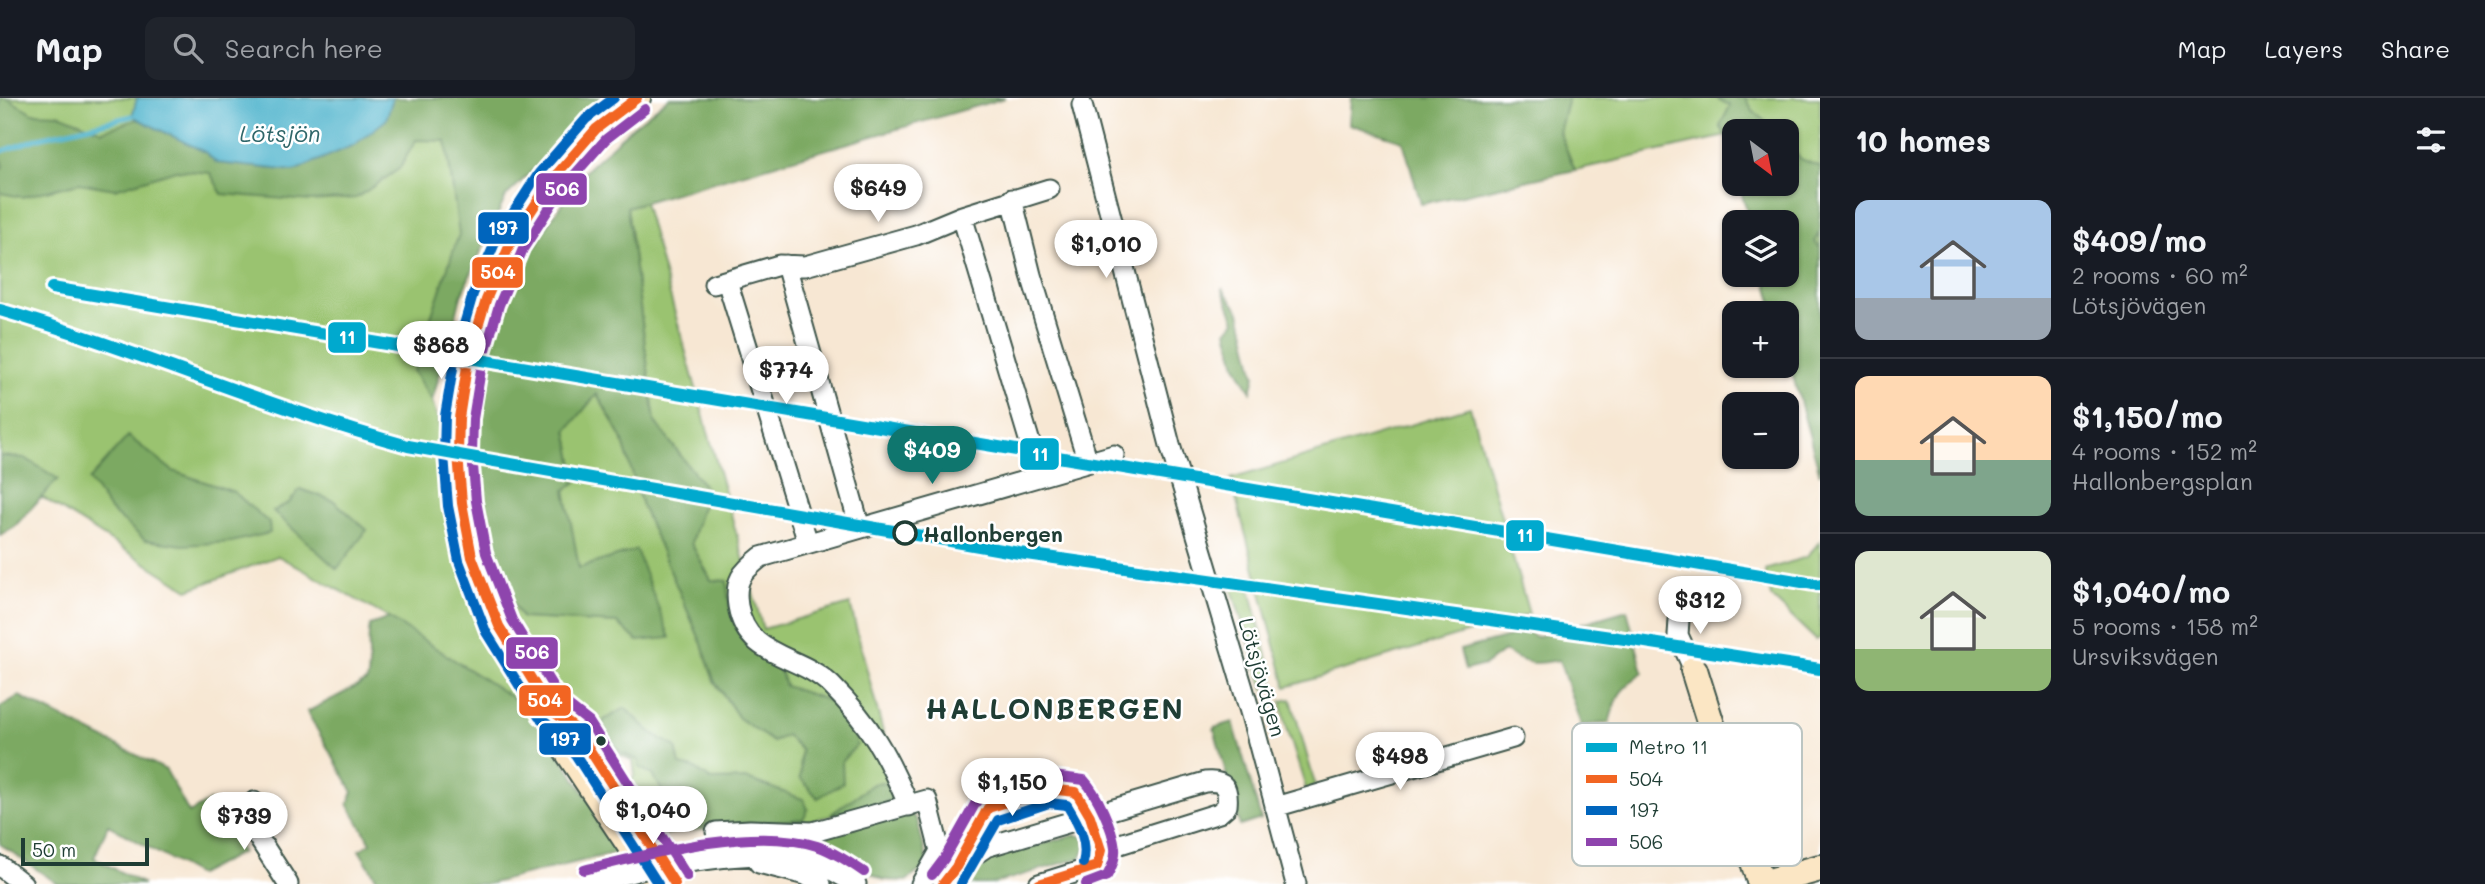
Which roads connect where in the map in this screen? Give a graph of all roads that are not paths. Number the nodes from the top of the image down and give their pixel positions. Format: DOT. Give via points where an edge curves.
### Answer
graph roads {
  1 [pos="638,98"];
  2 [pos="1082,105"];
  3 [pos="1049,189"];
  4 [pos="1012,199"];
  5 [pos="962,216"];
  6 [pos="786,265"];
  7 [pos="1114,455"];
  8 [pos="1088,462"];
  9 [pos="1040,476"];
  10 [pos="860,528"];
  11 [pos="808,543"];
  12 [pos="1680,606"];
  13 [pos="1694,670"];
  14 [pos="550,709"];
  15 [pos="1711,723"];
  16 [pos="1513,738"];
  17 [pos="254,802"];
  18 [pos="909,806"];
  19 [pos="1275,807"];
  20 [pos="1090,816"];
  21 [pos="716,832"];
  22 [pos="1101,850"];
  23 [pos="727,857"];
  24 [pos="0,866"];
  25 [pos="1755,866"];
  26 [pos="956,867"];
  27 [pos="1820,868"];
  28 [pos="23,884"];
  29 [pos="288,884"];
  30 [pos="587,884"];
  31 [pos="656,884"];
  32 [pos="675,884"];
  33 [pos="821,884"];
  34 [pos="856,884"];
  35 [pos="921,884"];
  36 [pos="943,884"];
  37 [pos="1039,884"];
  38 [pos="1296,884"];
  39 [pos="1761,884"];
  1 -- 14 [label="street" via="596,129 550,183 510,242 468,360 459,418 462,502 472,557 499,626"];
  2 -- 19 [label="street, Lötsjövägen" via="1170,444"];
  3 -- 4 [label="street"];
  4 -- 5 [label="street"];
  4 -- 8 [label="street"];
  5 -- 6 [label="street" via="915,235 805,266"];
  5 -- 9 [label="street"];
  6 -- 10 [label="street"];
  6 -- 11 [label="street" via="720,283"];
  7 -- 8 [label="street"];
  8 -- 9 [label="street"];
  9 -- 10 [label="street"];
  10 -- 11 [label="street"];
  11 -- 18 [label="street" via="761,557 741,573 736,594 741,622 755,642 828,683 869,727"];
  12 -- 13 [label="street" via="1678,635"];
  13 -- 15 [label="street"];
  14 -- 31 [label="street" via="561,741"];
  14 -- 32 [label="street" via="577,730"];
  16 -- 19 [label="street"];
  17 -- 29 [label="street" via="256,834"];
  18 -- 21 [label="street" via="813,832"];
  18 -- 35 [label="street" via="928,800 940,851"];
  19 -- 38 [label="street, Lötsjövägen"];
  20 -- 22 [label="street"];
  20 -- 22 [label="street" via="1205,782 1217,781 1228,795 1227,806 1219,813"];
  20 -- 26 [label="street" via="986,847"];
  20 -- 26 [label="street" via="1076,792 1048,789 988,808"];
  22 -- 37 [label="street" via="1097,866"];
  23 -- 30 [label="street, bridge" via="656,866"];
  23 -- 33 [label="street" via="806,875"];
  23 -- 34 [label="street" via="811,858"];
  24 -- 28 [label="street"];
  25 -- 39 [label="street"];
  26 -- 36 [label="street"];
  27 -- 39 [label="street"];
}
